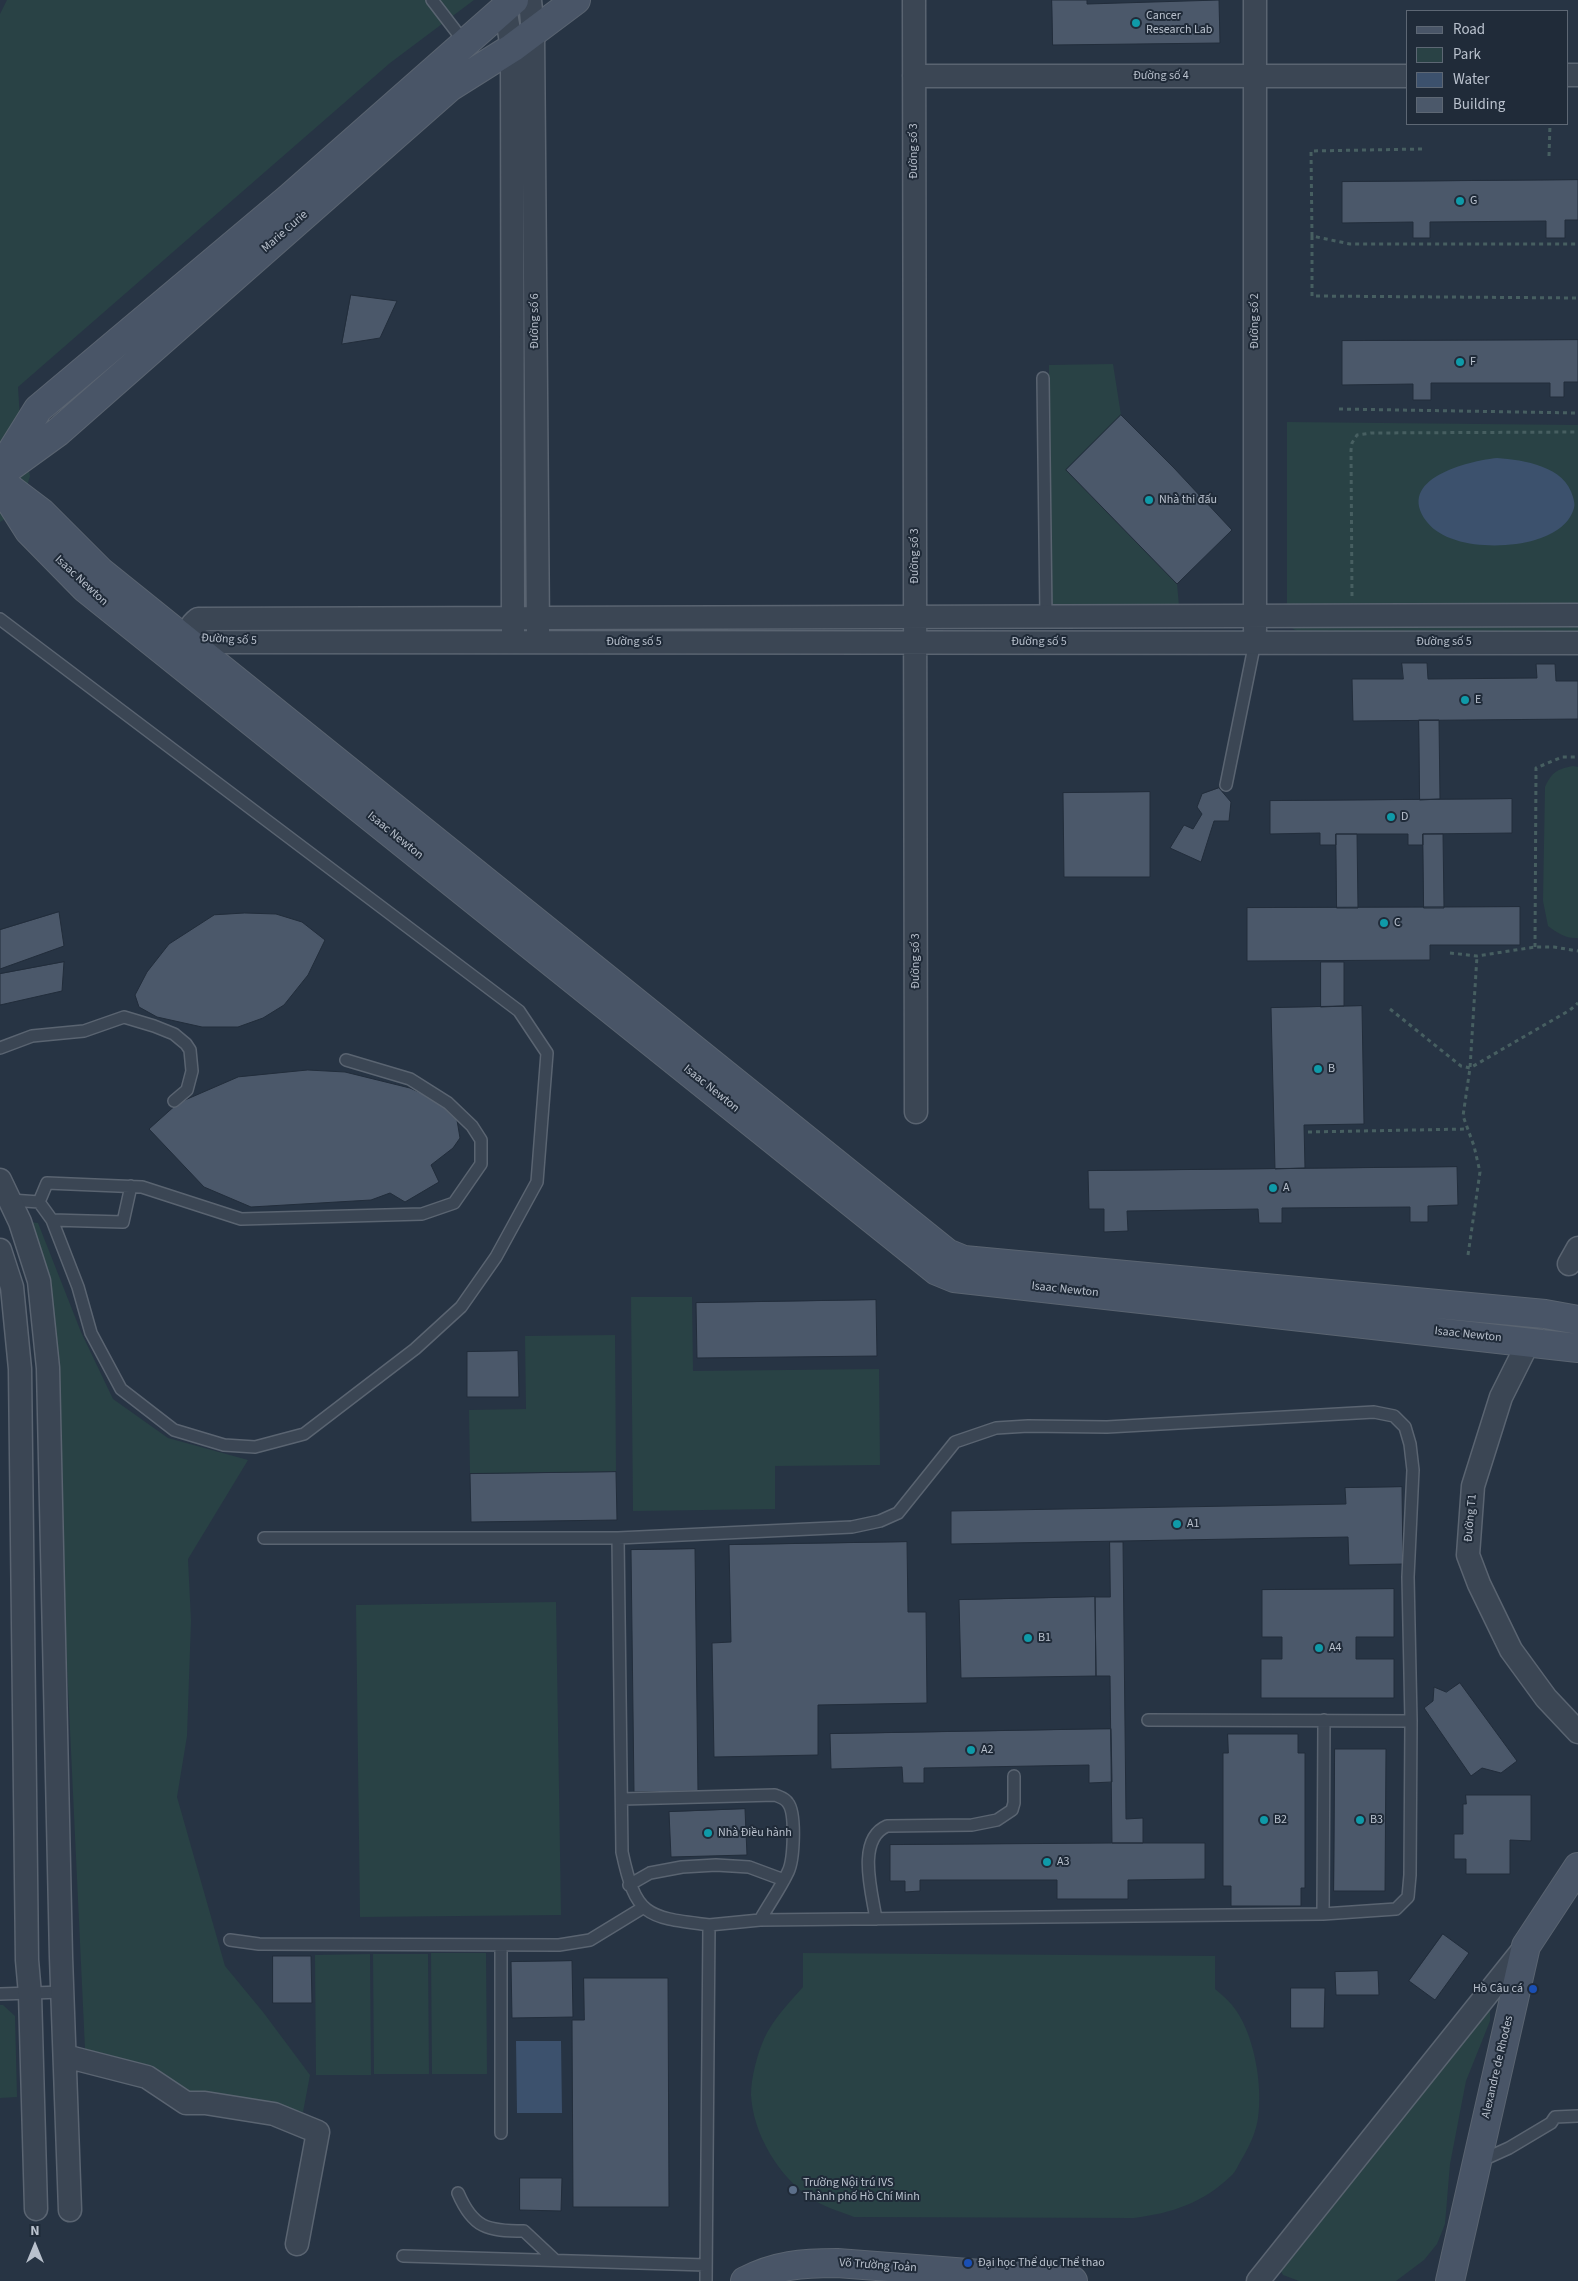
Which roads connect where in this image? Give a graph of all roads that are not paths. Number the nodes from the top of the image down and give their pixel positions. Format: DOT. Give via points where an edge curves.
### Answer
graph roads {
  1 [pos="432,0"];
  2 [pos="576,0"];
  3 [pos="914,0"];
  4 [pos="1255,0"];
  5 [pos="516,2"];
  6 [pos="522,40"];
  7 [pos="465,43"];
  8 [pos="914,76"];
  9 [pos="1255,76"];
  10 [pos="1406,76"];
  11 [pos="1043,378"];
  12 [pos="0,470"];
  13 [pos="0,474"];
  14 [pos="0,481"];
  15 [pos="0,485"];
  16 [pos="1578,615"];
  17 [pos="1046,616"];
  18 [pos="1255,616"];
  19 [pos="915,617"];
  20 [pos="513,618"];
  21 [pos="538,618"];
  22 [pos="0,619"];
  23 [pos="513,642"];
  24 [pos="538,642"];
  25 [pos="915,642"];
  26 [pos="1255,642"];
  27 [pos="1578,642"];
  28 [pos="1226,785"];
  29 [pos="0,1048"];
  30 [pos="346,1060"];
  31 [pos="174,1101"];
  32 [pos="916,1112"];
  33 [pos="0,1180"];
  34 [pos="131,1186"];
  35 [pos="11,1200"];
  36 [pos="39,1202"];
  37 [pos="52,1220"];
  38 [pos="0,1250"];
  39 [pos="1546,1314"];
  40 [pos="1578,1320"];
  41 [pos="1529,1341"];
  42 [pos="1578,1348"];
  43 [pos="264,1538"];
  44 [pos="618,1538"];
  45 [pos="1148,1720"];
  46 [pos="1324,1720"];
  47 [pos="1411,1721"];
  48 [pos="1578,1732"];
  49 [pos="1014,1776"];
  50 [pos="622,1799"];
  51 [pos="1578,1866"];
  52 [pos="784,1880"];
  53 [pos="629,1885"];
  54 [pos="644,1907"];
  55 [pos="1323,1914"];
  56 [pos="876,1918"];
  57 [pos="760,1920"];
  58 [pos="709,1925"];
  59 [pos="230,1940"];
  60 [pos="501,1945"];
  61 [pos="1526,1946"];
  62 [pos="61,1956"];
  63 [pos="27,1960"];
  64 [pos="63,1992"];
  65 [pos="0,1994"];
  66 [pos="30,1994"];
  67 [pos="65,2056"];
  68 [pos="1578,2116"];
  69 [pos="501,2133"];
  70 [pos="1477,2162"];
  71 [pos="458,2193"];
  72 [pos="36,2209"];
  73 [pos="70,2210"];
  74 [pos="297,2244"];
  75 [pos="402,2256"];
  76 [pos="556,2260"];
  77 [pos="706,2265"];
  78 [pos="982,2277"];
  79 [pos="706,2281"];
  80 [pos="745,2281"];
  81 [pos="804,2281"];
  82 [pos="824,2281"];
  83 [pos="1073,2281"];
  84 [pos="1258,2281"];
  85 [pos="1450,2281"];
  1 -- 7 [label="lane"];
  2 -- 6 [label="street, Marie Curie"];
  3 -- 8 [label="street, Đường số 3"];
  4 -- 9 [label="street, Đường số 2"];
  5 -- 6 [label="street, Đường số 6"];
  5 -- 7 [label="street, Marie Curie"];
  6 -- 13 [label="street, Marie Curie" via="450,87 58,432"];
  6 -- 20 [label="street, Đường số 6"];
  6 -- 21 [label="street, Đường số 6"];
  7 -- 12 [label="street, Marie Curie" via="288,199 38,409"];
  8 -- 9 [label="street, Đường số 4"];
  8 -- 19 [label="street, Đường số 3"];
  9 -- 10 [label="street, Đường số 4"];
  9 -- 18 [label="street, Đường số 2"];
  11 -- 17 [label="lane"];
  14 -- 39 [label="street, Isaac Newton" via="42,513 101,572 947,1253 964,1260"];
  15 -- 41 [label="street, Isaac Newton" via="29,531 85,588 937,1271 954,1278"];
  16 -- 18 [label="street, Đường số 5"];
  17 -- 18 [label="street, Đường số 5"];
  17 -- 19 [label="street, Đường số 5"];
  18 -- 26 [label="street, Đường số 2"];
  19 -- 21 [label="street, Đường số 5"];
  19 -- 25 [label="street, Đường số 3"];
  20 -- 21 [label="street, Đường số 5"];
  20 -- 23 [label="street, Đường số 6"];
  20 -- 23 [label="street, Đường số 5" via="198,618 190,630 199,641 209,642"];
  21 -- 24 [label="street, Đường số 6"];
  22 -- 37 [label="lane" via="519,1011 547,1053 537,1182 496,1257 461,1307 415,1349 304,1434 255,1447 224,1445 174,1430 120,1389 91,1333 78,1287"];
  23 -- 24 [label="street, Đường số 5"];
  24 -- 25 [label="street, Đường số 5"];
  25 -- 26 [label="street, Đường số 5"];
  25 -- 32 [label="street, Đường số 3"];
  26 -- 27 [label="street, Đường số 5"];
  26 -- 28 [label="lane"];
  29 -- 31 [label="lane" via="32,1036 84,1031 124,1017 154,1026 174,1034 190,1050 192,1071 187,1090"];
  30 -- 34 [label="lane" via="410,1079 448,1103 472,1126 481,1140 481,1164 454,1202 422,1214 241,1220"];
  33 -- 35 [label="street"];
  34 -- 36 [label="lane" via="47,1183"];
  34 -- 37 [label="lane" via="123,1222"];
  35 -- 36 [label="lane"];
  35 -- 62 [label="street" via="39,1281 48,1368"];
  36 -- 37 [label="lane"];
  38 -- 63 [label="street" via="12,1287 20,1369"];
  39 -- 40 [label="street, Isaac Newton"];
  39 -- 41 [label="street"];
  41 -- 42 [label="street, Isaac Newton"];
  41 -- 48 [label="street, Đường T1" via="1501,1397 1473,1486 1468,1555 1511,1650 1546,1698"];
  43 -- 44 [label="lane"];
  44 -- 47 [label="lane" via="852,1527 880,1521 898,1513 955,1442 996,1428 1107,1428 1374,1412 1394,1416 1405,1427 1413,1470 1408,1577"];
  44 -- 50 [label="lane"];
  45 -- 46 [label="lane"];
  46 -- 47 [label="lane"];
  46 -- 55 [label="lane"];
  47 -- 55 [label="lane" via="1408,1897 1396,1909"];
  49 -- 56 [label="lane" via="1012,1810 997,1820 972,1825 887,1826 877,1831 869,1855"];
  50 -- 52 [label="lane" via="775,1795 784,1798 792,1814 792,1856"];
  50 -- 53 [label="lane" via="622,1852"];
  51 -- 61 [label="street, Alexandre de Rhodes"];
  52 -- 53 [label="lane" via="749,1867 716,1865 650,1873"];
  52 -- 57 [label="lane"];
  53 -- 54 [label="lane"];
  54 -- 58 [label="lane" via="668,1920"];
  54 -- 60 [label="lane" via="590,1940 559,1945"];
  55 -- 56 [label="lane"];
  56 -- 57 [label="lane"];
  57 -- 58 [label="lane"];
  58 -- 77 [label="lane"];
  59 -- 60 [label="lane" via="259,1944"];
  60 -- 69 [label="lane"];
  61 -- 70 [label="street, Alexandre de Rhodes"];
  61 -- 84 [label="street"];
  62 -- 63 [label="street" via="52,1967 36,1967"];
  62 -- 64 [label="street"];
  63 -- 66 [label="street"];
  64 -- 66 [label="lane"];
  64 -- 67 [label="street"];
  65 -- 66 [label="lane"];
  66 -- 72 [label="street"];
  67 -- 73 [label="street"];
  67 -- 74 [label="street" via="147,2077 186,2103 274,2114 318,2132"];
  68 -- 70 [label="lane" via="1556,2117 1509,2148"];
  70 -- 85 [label="street, Alexandre de Rhodes"];
  71 -- 76 [label="lane" via="464,2207 483,2227 524,2231"];
  75 -- 76 [label="lane"];
  76 -- 77 [label="lane"];
  77 -- 79 [label="lane"];
  78 -- 80 [label="street, Võ Trường Toản" via="836,2263 800,2263 767,2270"];
  78 -- 83 [label="street, Võ Trường Toản"];
  81 -- 82 [label="street, Võ Trường Toản"];
}
